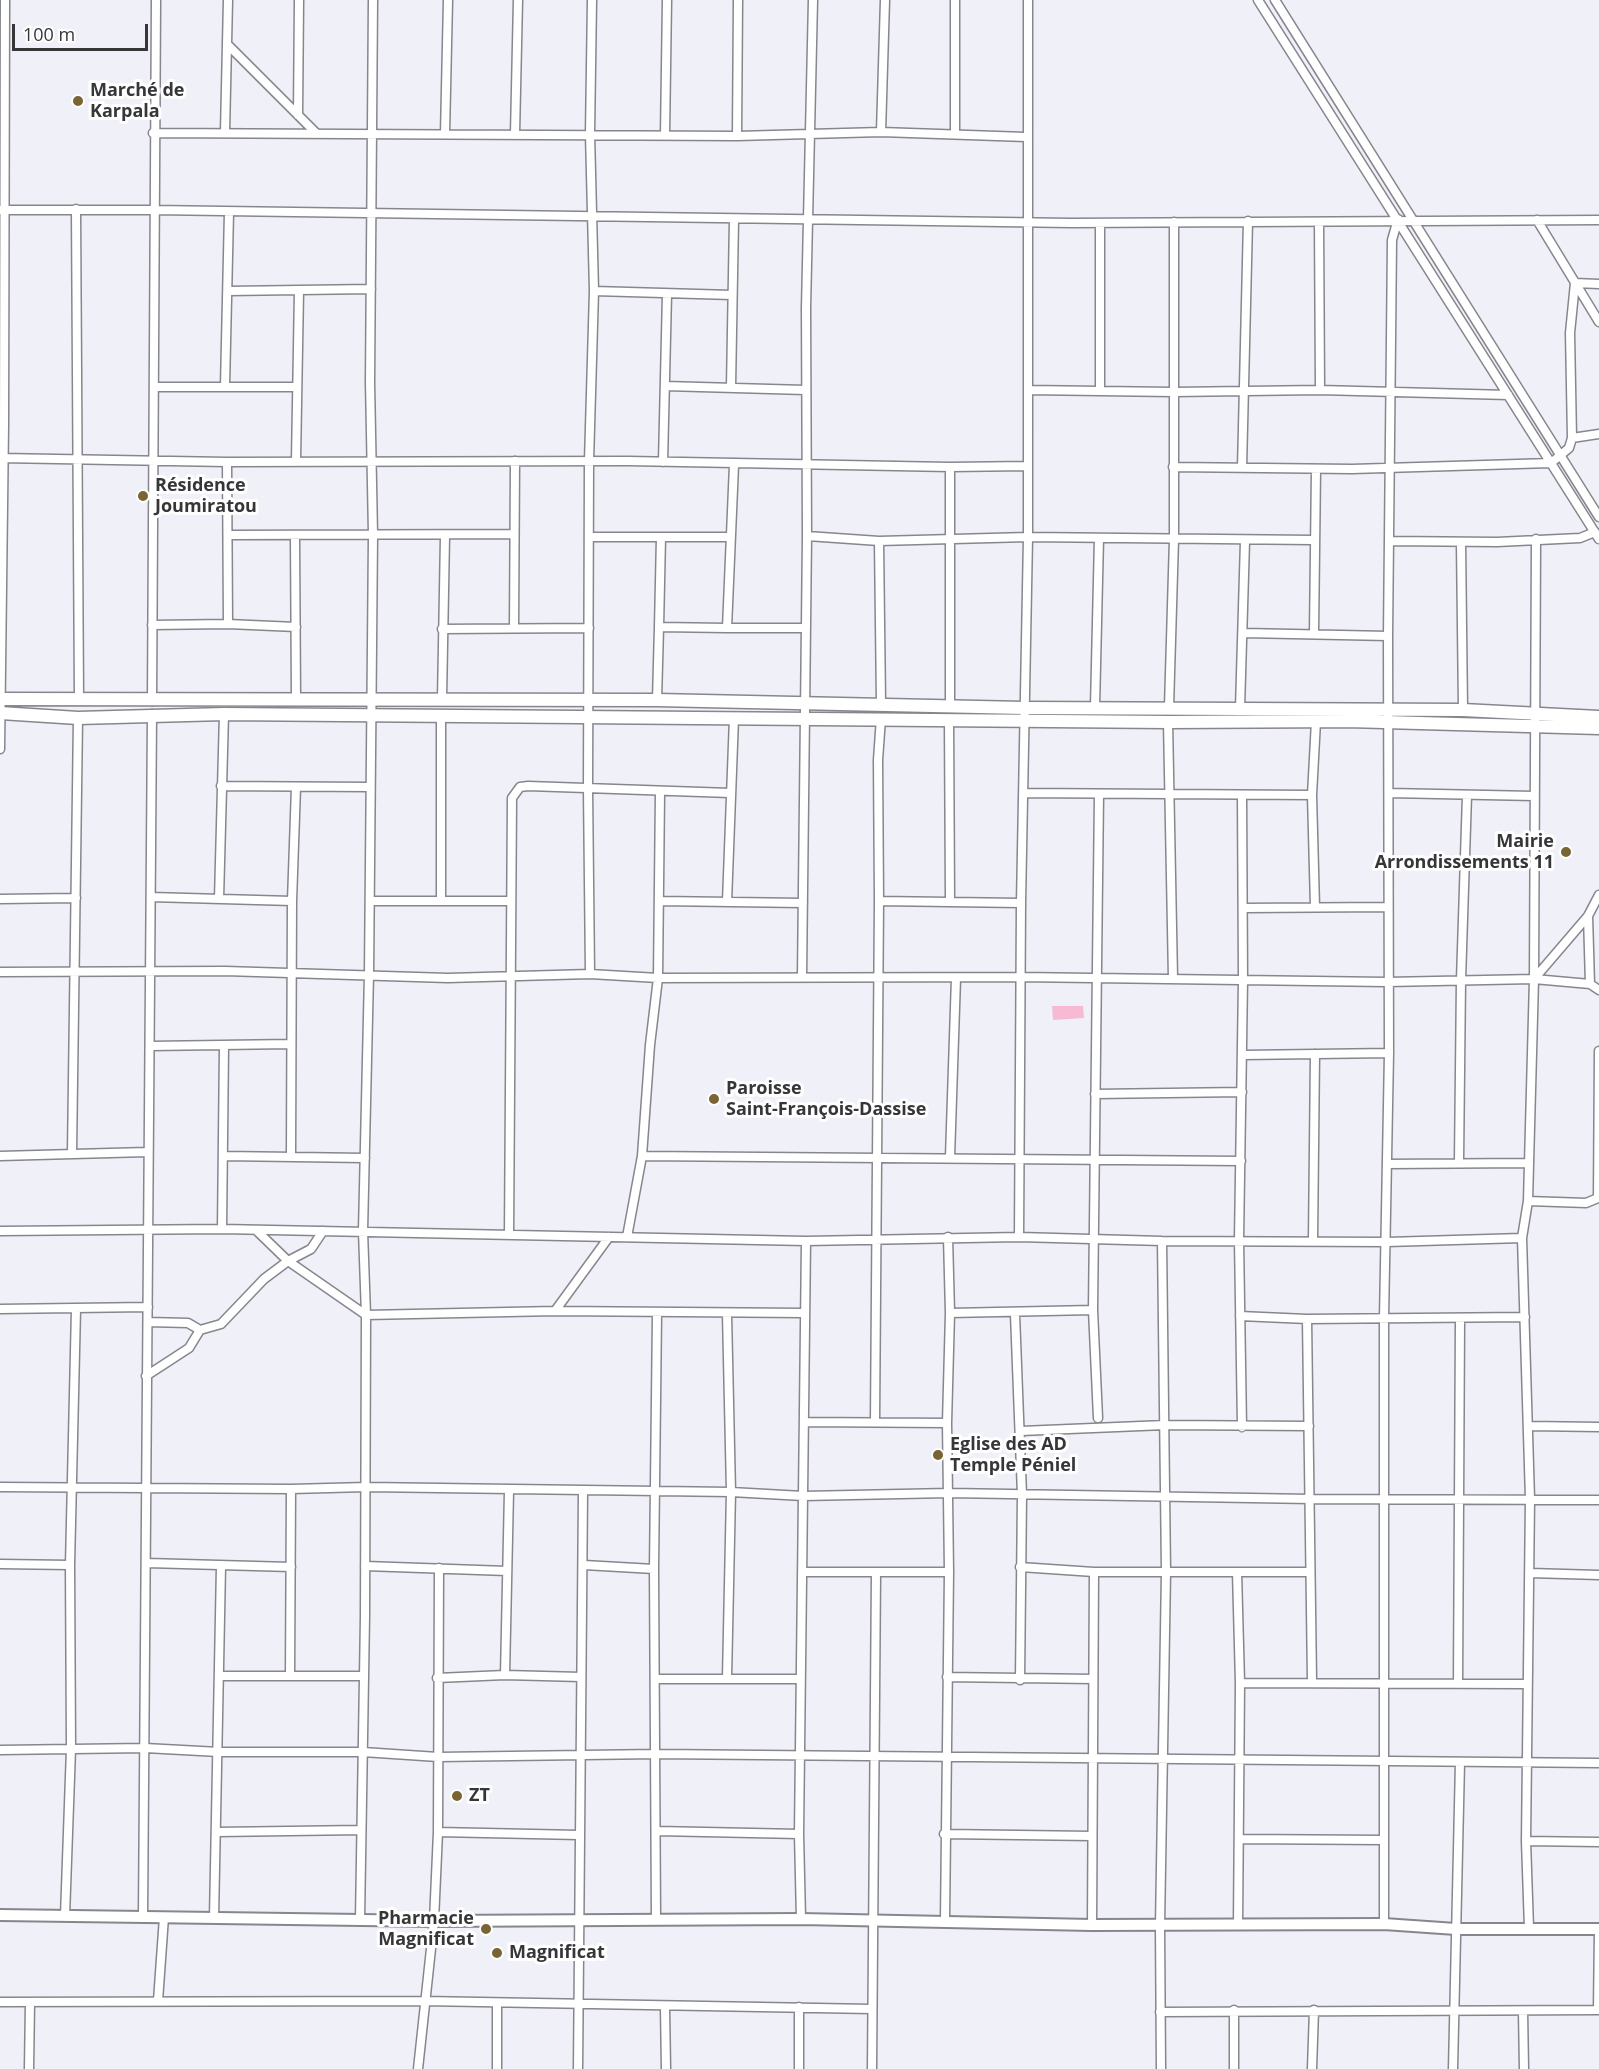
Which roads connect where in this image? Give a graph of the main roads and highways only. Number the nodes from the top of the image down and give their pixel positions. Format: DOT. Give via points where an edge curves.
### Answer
graph roads {
  1 [pos="0,699"];
  2 [pos="0,713"];
  3 [pos="1024,714"];
  4 [pos="1389,716"];
  5 [pos="1599,717"];
  6 [pos="1536,720"];
  7 [pos="1599,728"];
  1 -- 3 [label="main road" via="657,700 950,706"];
  2 -- 3 [label="main road" via="78,718 224,714 805,720 949,720"];
  3 -- 4 [label="main road" via="1168,722 1316,721"];
  3 -- 4 [label="main road" via="1095,707 1169,707"];
  4 -- 6 [label="main road"];
  4 -- 6 [label="main road" via="1463,710"];
  5 -- 6 [label="main road"];
  6 -- 7 [label="main road"];
}
